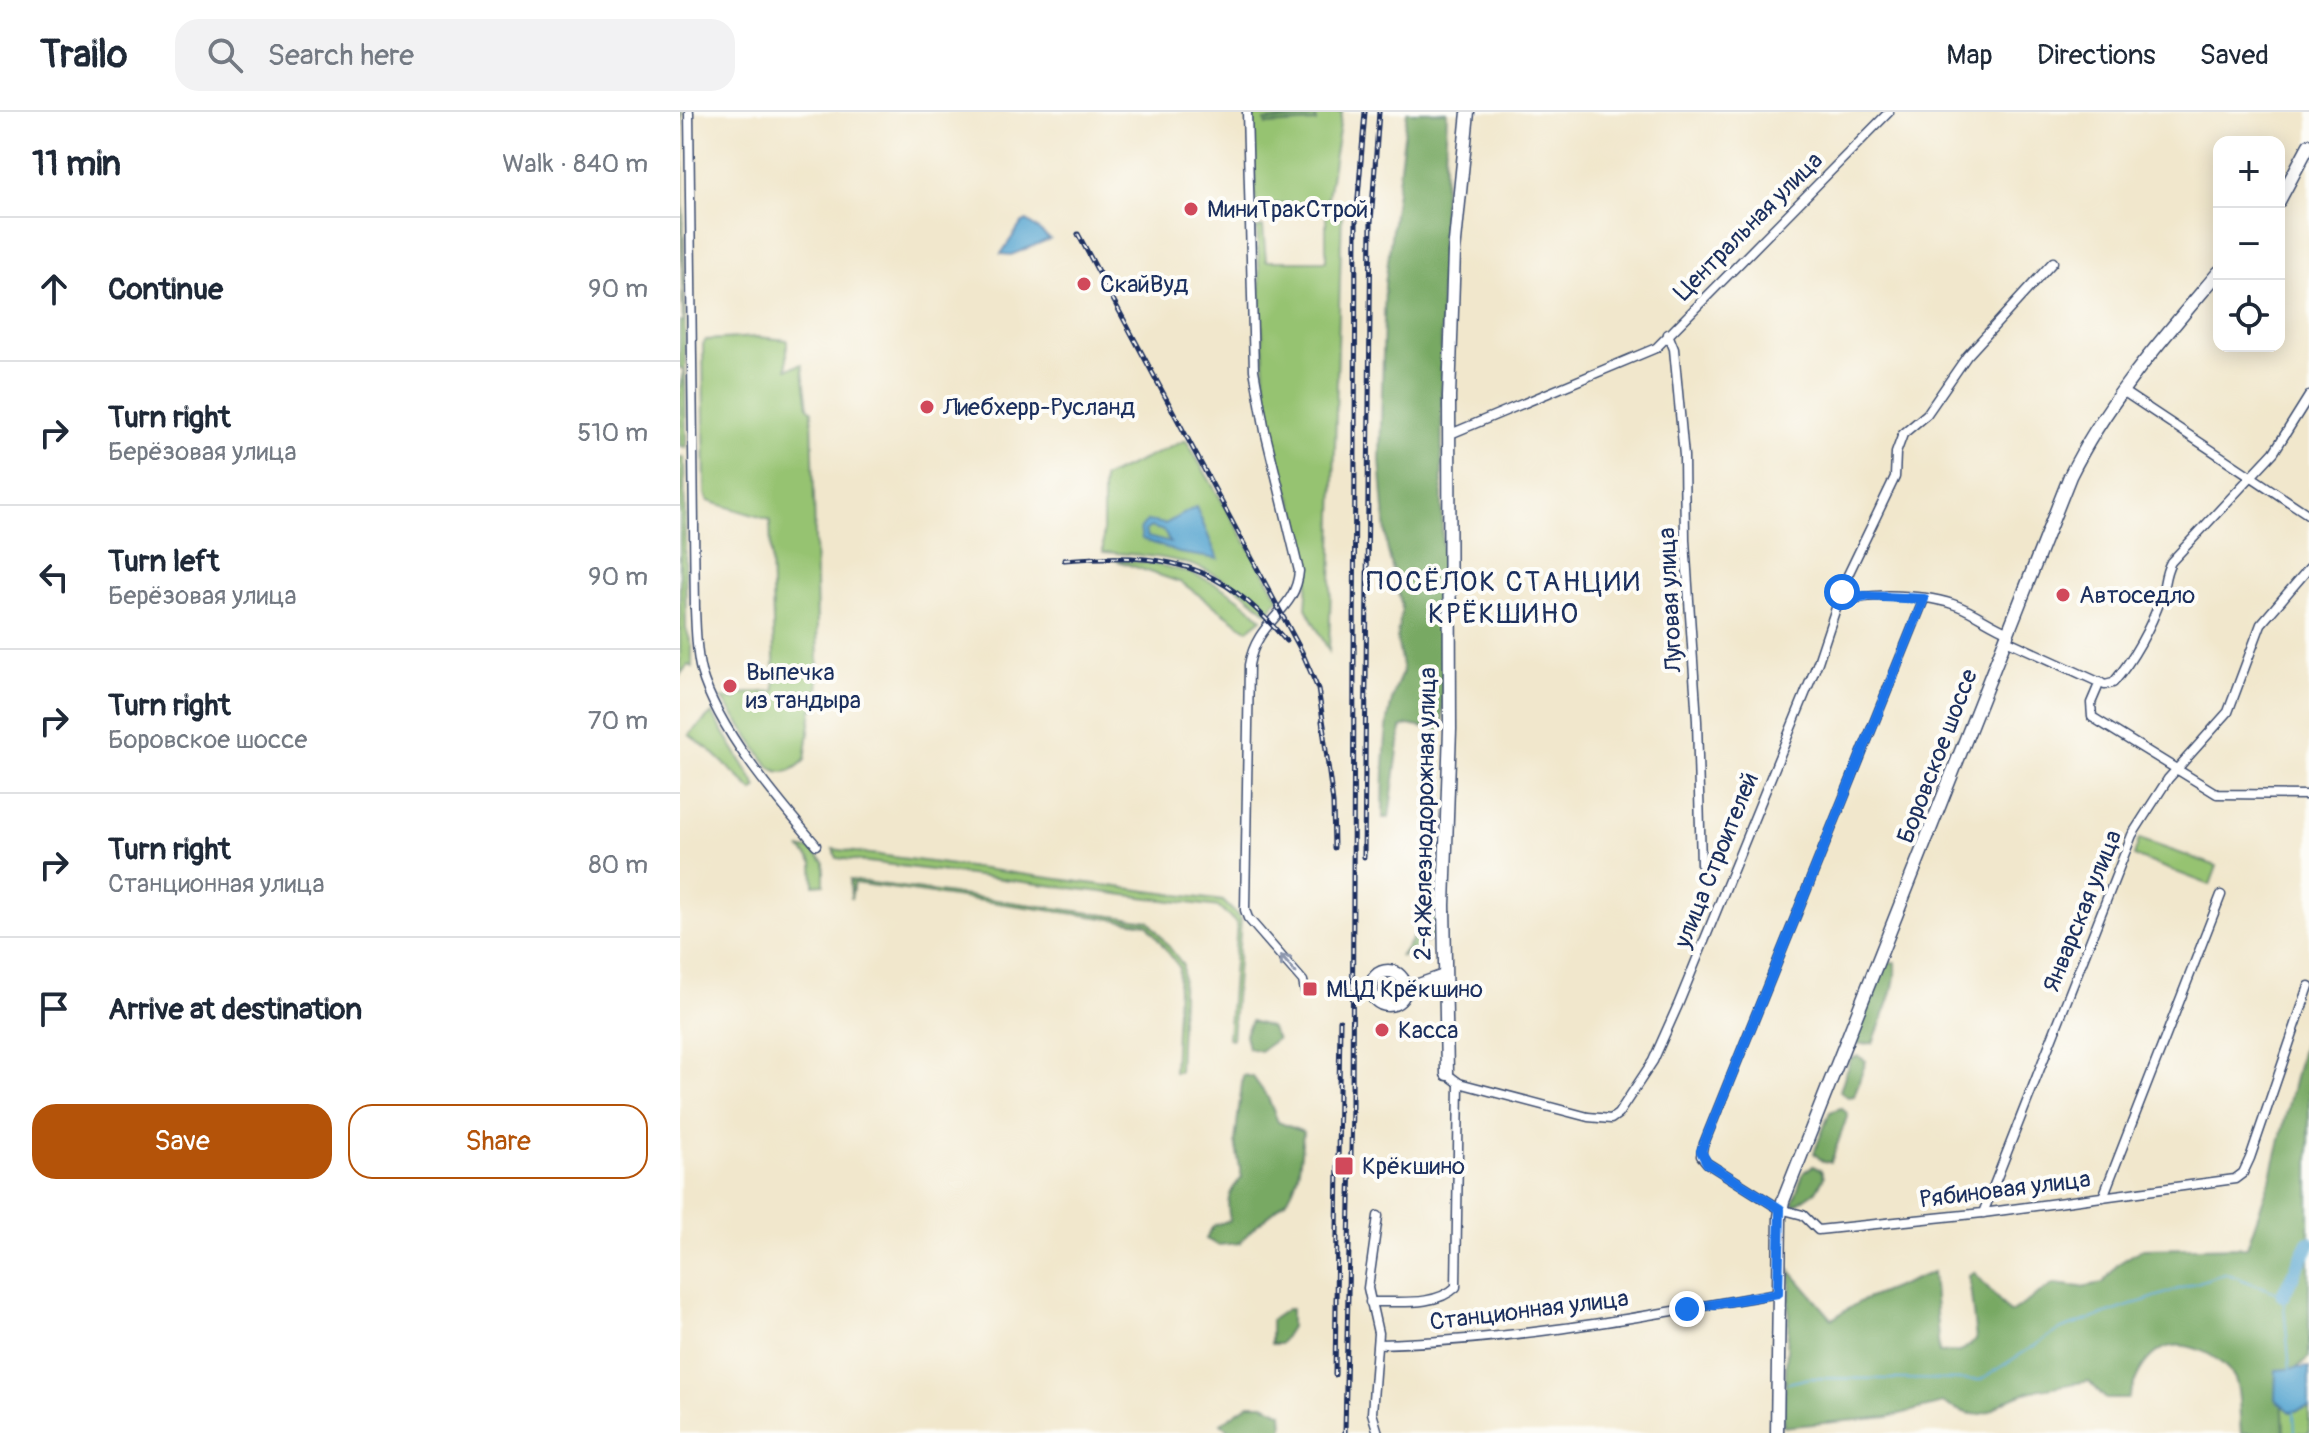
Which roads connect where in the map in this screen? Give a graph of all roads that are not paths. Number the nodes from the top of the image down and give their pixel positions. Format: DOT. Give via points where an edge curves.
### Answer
graph roads {
  1 [pos="689,112"];
  2 [pos="1247,112"];
  3 [pos="1468,112"];
  4 [pos="1889,112"];
  5 [pos="2309,145"];
  6 [pos="2285,190"];
  7 [pos="2053,262"];
  8 [pos="2213,279"];
  9 [pos="1668,334"];
  10 [pos="2121,390"];
  11 [pos="2309,396"];
  12 [pos="1448,435"];
  13 [pos="2250,476"];
  14 [pos="2309,515"];
  15 [pos="2309,568"];
  16 [pos="1924,599"];
  17 [pos="1839,605"];
  18 [pos="2008,636"];
  19 [pos="2103,683"];
  20 [pos="2175,771"];
  21 [pos="2309,795"];
  22 [pos="816,845"];
  23 [pos="1701,864"];
  24 [pos="2221,895"];
  25 [pos="1444,976"];
  26 [pos="2309,986"];
  27 [pos="1407,988"];
  28 [pos="1305,991"];
  29 [pos="1447,1074"];
  30 [pos="1459,1083"];
  31 [pos="2103,1197"];
  32 [pos="1780,1209"];
  33 [pos="1983,1213"];
  34 [pos="1378,1216"];
  35 [pos="1778,1293"];
  36 [pos="1370,1302"];
  37 [pos="1378,1344"];
  38 [pos="1378,1433"];
  39 [pos="1777,1433"];
  1 -- 22 [label="street" via="698,654 724,720"];
  28 -- 2 [label="street, one-way" via="1245,907 1249,665 1256,638 1292,596 1299,571 1254,370"];
  3 -- 12 [label="main road, 2-я Железнодорожная улица" via="1453,267"];
  4 -- 9 [label="street, Центральная улица"];
  5 -- 6 [label="main road"];
  7 -- 17 [label="street, улица Строителей" via="1967,356 1927,414 1903,434 1895,477 1845,581"];
  8 -- 10 [label="main road, Боровское шоссе"];
  9 -- 12 [label="street, Центральная улица" via="1649,351"];
  9 -- 23 [label="street, Луговая улица" via="1684,456"];
  10 -- 13 [label="street"];
  10 -- 18 [label="main road, Боровское шоссе" via="2070,476"];
  11 -- 13 [label="street" via="2274,452"];
  12 -- 25 [label="main road, 2-я Железнодорожная улица" via="1450,729"];
  13 -- 14 [label="street"];
  13 -- 19 [label="street" via="2171,562 2136,650 2116,680"];
  15 -- 20 [label="street, Январская улица" via="2261,624 2228,712"];
  16 -- 17 [label="street" via="1863,596"];
  16 -- 18 [label="street" via="1956,605"];
  16 -- 32 [label="street, Рябиновая улица" via="1701,1151 1707,1163"];
  17 -- 30 [label="street, улица Строителей" via="1678,1005 1650,1067 1611,1119"];
  18 -- 19 [label="street"];
  18 -- 32 [label="main road, Боровское шоссе"];
  19 -- 20 [label="street" via="2091,703 2092,717"];
  20 -- 21 [label="street" via="2223,796"];
  20 -- 33 [label="street, Январская улица" via="2129,841"];
  24 -- 31 [label="street"];
  25 -- 27 [label="main road"];
  25 -- 29 [label="main road, 2-я Железнодорожная улица"];
  26 -- 31 [label="street, Рябиновая улица" via="2240,1177"];
  29 -- 30 [label="street, 2-я Железнодорожная улица"];
  30 -- 36 [label="street" via="1456,1287 1430,1300"];
  31 -- 33 [label="street, Рябиновая улица"];
  32 -- 33 [label="street, Рябиновая улица" via="1799,1213 1818,1230"];
  32 -- 35 [label="main road, Боровское шоссе"];
  34 -- 36 [label="street"];
  35 -- 37 [label="street, Станционная улица" via="1460,1342"];
  35 -- 39 [label="main road, Боровское шоссе"];
  36 -- 37 [label="street"];
  37 -- 38 [label="street" via="1372,1413"];
}
